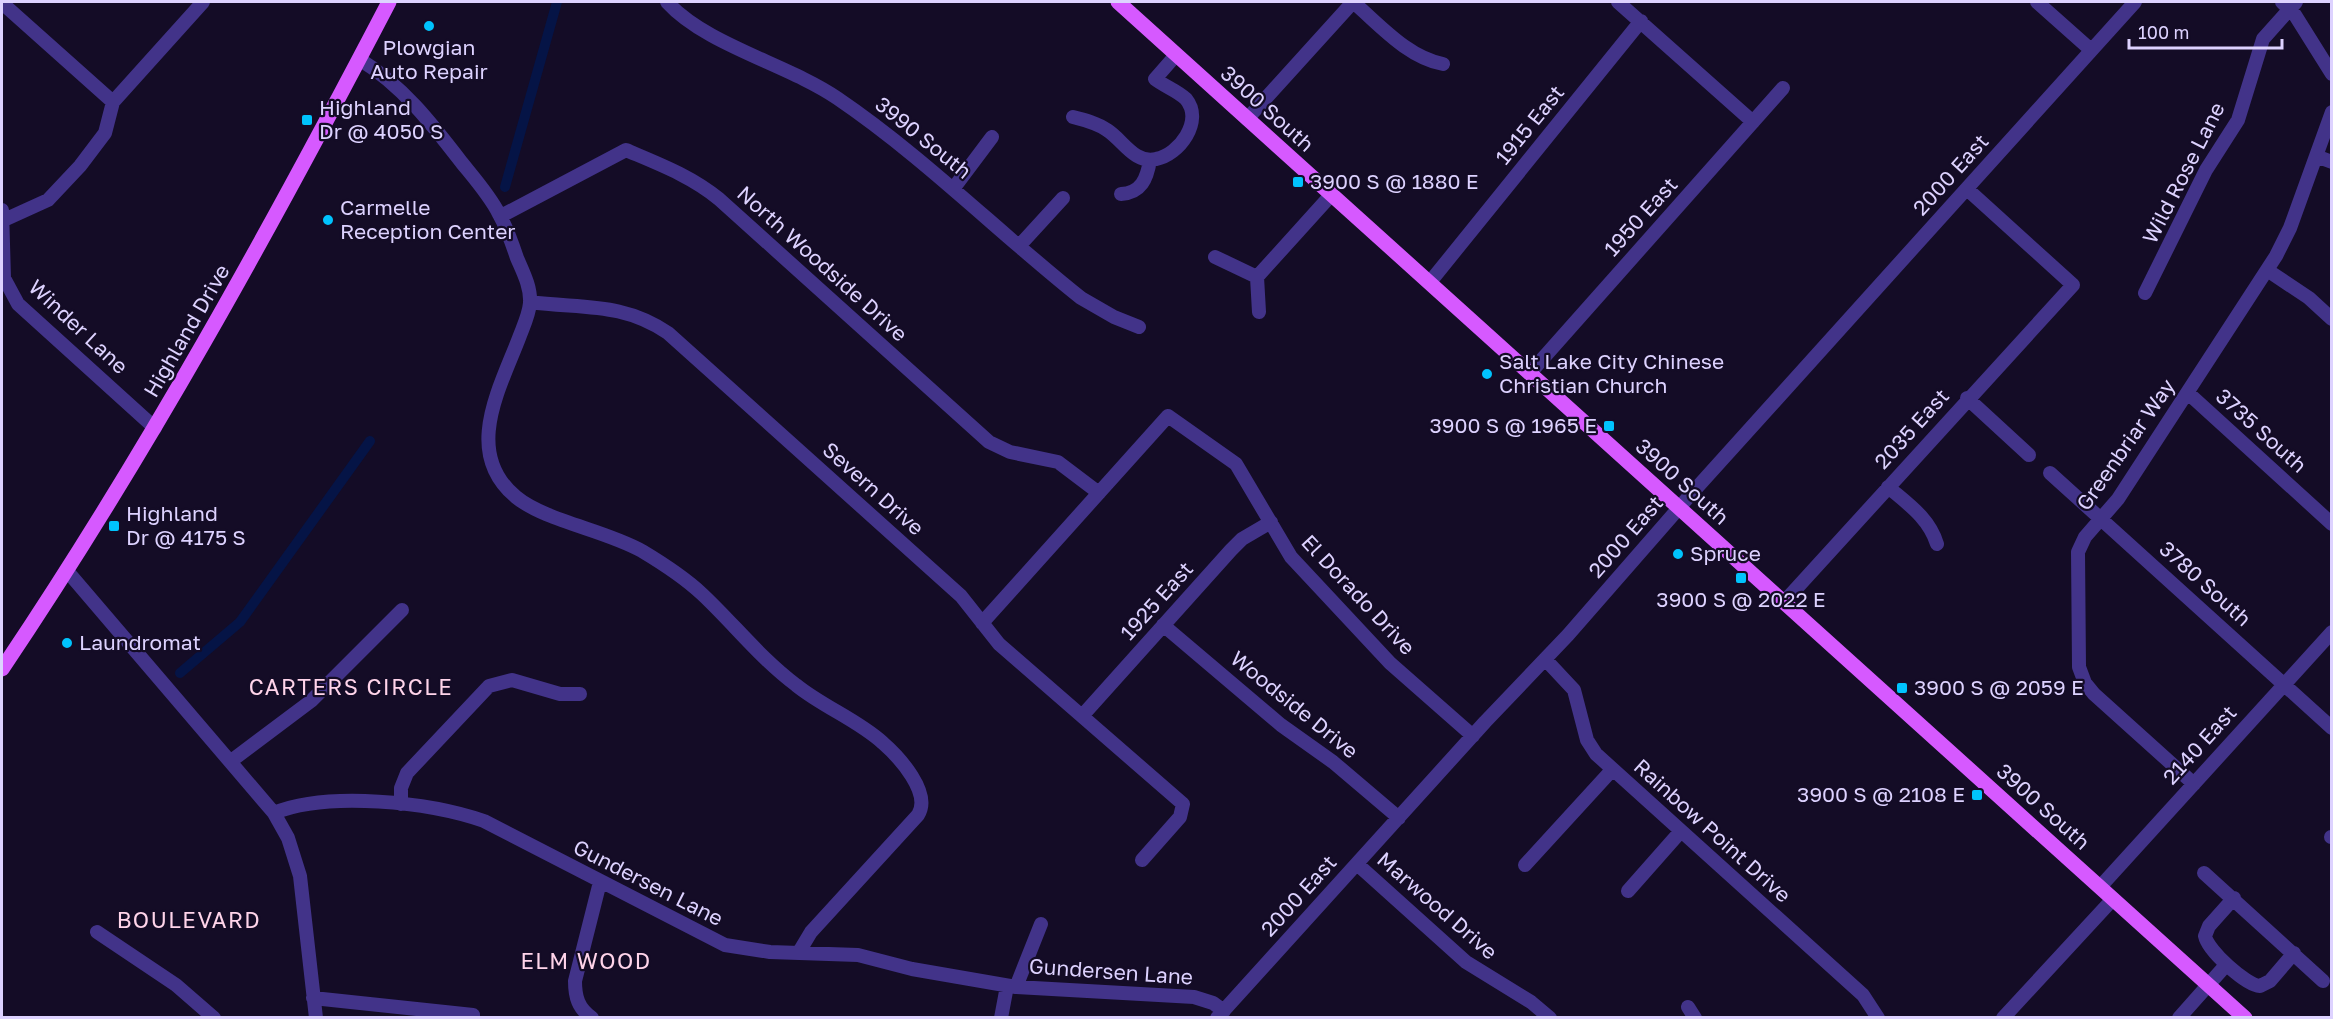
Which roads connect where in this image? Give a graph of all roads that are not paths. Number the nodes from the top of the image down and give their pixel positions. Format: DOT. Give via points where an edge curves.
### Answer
graph roads {
  1 [pos="203,2"];
  2 [pos="389,2"];
  3 [pos="667,2"];
  4 [pos="1353,2"];
  5 [pos="1618,2"];
  6 [pos="2037,2"];
  7 [pos="2135,2"];
  8 [pos="1124,4"];
  9 [pos="2289,4"];
  10 [pos="9,5"];
  11 [pos="1641,21"];
  12 [pos="2091,50"];
  13 [pos="1176,55"];
  14 [pos="359,59"];
  15 [pos="1443,64"];
  16 [pos="2331,74"];
  17 [pos="1783,88"];
  18 [pos="113,102"];
  19 [pos="2331,112"];
  20 [pos="1073,117"];
  21 [pos="1247,119"];
  22 [pos="1753,122"];
  23 [pos="992,137"];
  24 [pos="2316,156"];
  25 [pos="1150,160"];
  26 [pos="2331,162"];
  27 [pos="953,189"];
  28 [pos="1967,189"];
  29 [pos="1121,194"];
  30 [pos="1332,194"];
  31 [pos="1063,198"];
  32 [pos="2,215"];
  33 [pos="501,216"];
  34 [pos="1019,246"];
  35 [pos="1215,256"];
  36 [pos="2267,270"];
  37 [pos="1257,277"];
  38 [pos="3,278"];
  39 [pos="1430,282"];
  40 [pos="2145,292"];
  41 [pos="530,302"];
  42 [pos="1258,312"];
  43 [pos="2331,319"];
  44 [pos="1139,327"];
  45 [pos="1530,373"];
  46 [pos="2188,393"];
  47 [pos="1968,398"];
  48 [pos="155,428"];
  49 [pos="2029,455"];
  50 [pos="2050,473"];
  51 [pos="1888,486"];
  52 [pos="1099,493"];
  53 [pos="1679,507"];
  54 [pos="2102,518"];
  55 [pos="1271,522"];
  56 [pos="2331,524"];
  57 [pos="1937,544"];
  58 [pos="68,572"];
  59 [pos="1784,602"];
  60 [pos="402,610"];
  61 [pos="982,623"];
  62 [pos="1163,625"];
  63 [pos="2331,632"];
  64 [pos="1545,659"];
  65 [pos="2,669"];
  66 [pos="2283,684"];
  67 [pos="580,694"];
  68 [pos="1082,716"];
  69 [pos="2331,728"];
  70 [pos="1473,736"];
  71 [pos="231,761"];
  72 [pos="1612,770"];
  73 [pos="2194,784"];
  74 [pos="401,804"];
  75 [pos="274,813"];
  76 [pos="1399,818"];
  77 [pos="1681,831"];
  78 [pos="1142,860"];
  79 [pos="1357,864"];
  80 [pos="1525,865"];
  81 [pos="2204,873"];
  82 [pos="600,882"];
  83 [pos="2100,887"];
  84 [pos="1628,891"];
  85 [pos="2234,898"];
  86 [pos="2113,899"];
  87 [pos="1041,924"];
  88 [pos="97,932"];
  89 [pos="799,952"];
  90 [pos="2294,953"];
  91 [pos="2226,965"];
  92 [pos="2323,981"];
  93 [pos="2209,985"];
  94 [pos="1011,987"];
  95 [pos="313,998"];
  96 [pos="1220,1014"];
  97 [pos="473,1015"];
  98 [pos="214,1017"];
  99 [pos="316,1017"];
  100 [pos="592,1017"];
  101 [pos="1001,1017"];
  102 [pos="1550,1017"];
  103 [pos="1878,1017"];
  104 [pos="2003,1017"];
  105 [pos="2179,1017"];
  106 [pos="2245,1017"];
  1 -- 18 [label="street"];
  2 -- 14 [label="main road, Highland Drive"];
  3 -- 27 [label="street, 3990 South" via="705,32 838,98"];
  4 -- 15 [label="street" via="1413,54"];
  4 -- 21 [label="street"];
  5 -- 11 [label="street"];
  6 -- 12 [label="street"];
  7 -- 12 [label="street, 2000 East"];
  8 -- 13 [label="main road, 3900 South"];
  9 -- 16 [label="street"];
  9 -- 40 [label="street, Wild Rose Lane" via="2263,39 2238,120 2206,170"];
  10 -- 18 [label="street"];
  11 -- 22 [label="street"];
  11 -- 39 [label="street, 1915 East"];
  12 -- 28 [label="street, 2000 East"];
  13 -- 21 [label="main road, 3900 South"];
  13 -- 25 [label="street" via="1155,79 1185,99 1193,115 1192,125 1171,152"];
  14 -- 33 [label="street" via="421,110"];
  14 -- 48 [label="main road, Highland Drive"];
  17 -- 22 [label="street, 1950 East"];
  18 -- 32 [label="street" via="105,133 48,200"];
  19 -- 24 [label="street, Greenbriar Way"];
  20 -- 25 [label="street" via="1102,127 1134,155"];
  21 -- 30 [label="main road, 3900 South"];
  22 -- 45 [label="street, 1950 East"];
  23 -- 27 [label="street"];
  24 -- 26 [label="street"];
  24 -- 36 [label="street, Greenbriar Way" via="2290,228"];
  25 -- 29 [label="street" via="1143,184 1133,192"];
  27 -- 34 [label="street, 3990 South"];
  28 -- 47 [label="street, 2035 East" via="2073,285"];
  28 -- 53 [label="street, 2000 East"];
  30 -- 37 [label="street"];
  30 -- 39 [label="main road, 3900 South"];
  31 -- 34 [label="street"];
  32 -- 38 [label="street"];
  33 -- 41 [label="street" via="528,284"];
  33 -- 52 [label="street, North Woodside Drive" via="626,150 675,171 719,199 989,442 1010,452 1058,462"];
  34 -- 44 [label="street, 3990 South" via="1092,305"];
  35 -- 37 [label="street"];
  36 -- 43 [label="street" via="2309,298"];
  36 -- 46 [label="street, Greenbriar Way"];
  37 -- 42 [label="street"];
  38 -- 48 [label="street, Winder Lane" via="18,304"];
  39 -- 45 [label="main road, 3900 South"];
  41 -- 61 [label="street, Severn Drive" via="618,310 637,315 668,333 961,596"];
  41 -- 89 [label="street" via="488,420 488,450 503,483 532,507 640,550 692,586 796,686 884,744 916,784 921,806 918,814 812,932"];
  45 -- 53 [label="main road, 3900 South"];
  46 -- 54 [label="street, Greenbriar Way"];
  46 -- 56 [label="street, 3735 South"];
  47 -- 49 [label="street"];
  47 -- 51 [label="street, 2035 East"];
  48 -- 58 [label="main road, Highland Drive"];
  50 -- 54 [label="street, 3780 South"];
  51 -- 57 [label="street" via="1926,520"];
  51 -- 59 [label="street, 2035 East"];
  52 -- 55 [label="street, El Dorado Drive" via="1168,416 1236,464"];
  52 -- 61 [label="street, El Dorado Drive"];
  53 -- 59 [label="main road, 3900 South"];
  53 -- 64 [label="street, 2000 East"];
  54 -- 66 [label="street, 3780 South"];
  54 -- 73 [label="street, Greenbriar Way" via="2082,541 2078,558 2082,677 2094,694"];
  55 -- 62 [label="street, 1925 East" via="1242,539"];
  55 -- 70 [label="street, El Dorado Drive" via="1291,557 1370,642"];
  58 -- 65 [label="main road, Highland Drive"];
  58 -- 71 [label="street"];
  59 -- 83 [label="main road, 3900 South"];
  60 -- 71 [label="street" via="288,722"];
  61 -- 68 [label="street, Severn Drive" via="999,644"];
  62 -- 68 [label="street, 1925 East"];
  62 -- 76 [label="street, Woodside Drive"];
  63 -- 66 [label="street, 2140 East"];
  64 -- 70 [label="street, 2000 East"];
  64 -- 72 [label="street, Rainbow Point Drive" via="1574,690 1587,740"];
  66 -- 69 [label="street, 3780 South"];
  66 -- 73 [label="street, 2140 East"];
  67 -- 74 [label="street" via="560,694 512,680 489,686 407,773"];
  68 -- 78 [label="street, Severn Drive" via="1185,807"];
  70 -- 76 [label="street, 2000 East"];
  71 -- 75 [label="street"];
  72 -- 77 [label="street, Rainbow Point Drive"];
  72 -- 80 [label="street"];
  73 -- 83 [label="street, 2140 East"];
  74 -- 75 [label="street, Gundersen Lane" via="308,802"];
  74 -- 82 [label="street, Gundersen Lane" via="454,811 484,821"];
  75 -- 95 [label="street" via="288,838 300,876"];
  76 -- 79 [label="street, 2000 East"];
  77 -- 84 [label="street"];
  77 -- 103 [label="street, Rainbow Point Drive" via="1863,995"];
  79 -- 96 [label="street, 2000 East"];
  79 -- 102 [label="street, Marwood Drive" via="1473,968"];
  81 -- 85 [label="street"];
  82 -- 89 [label="street, Gundersen Lane" via="725,945"];
  82 -- 100 [label="street" via="575,981 575,996"];
  83 -- 86 [label="main road, 3900 South"];
  85 -- 90 [label="street"];
  85 -- 91 [label="street" via="2205,936 2207,944"];
  86 -- 93 [label="main road, 3900 South"];
  86 -- 104 [label="street"];
  87 -- 94 [label="street"];
  88 -- 98 [label="street" via="176,985"];
  89 -- 94 [label="street, Gundersen Lane" via="858,955"];
  90 -- 91 [label="street" via="2260,987"];
  90 -- 92 [label="street"];
  91 -- 93 [label="street"];
  93 -- 105 [label="street"];
  93 -- 106 [label="main road, 3900 South"];
  94 -- 96 [label="street, Gundersen Lane" via="1194,997 1213,1003"];
  94 -- 101 [label="street"];
  95 -- 97 [label="street"];
  95 -- 99 [label="street"];
}
